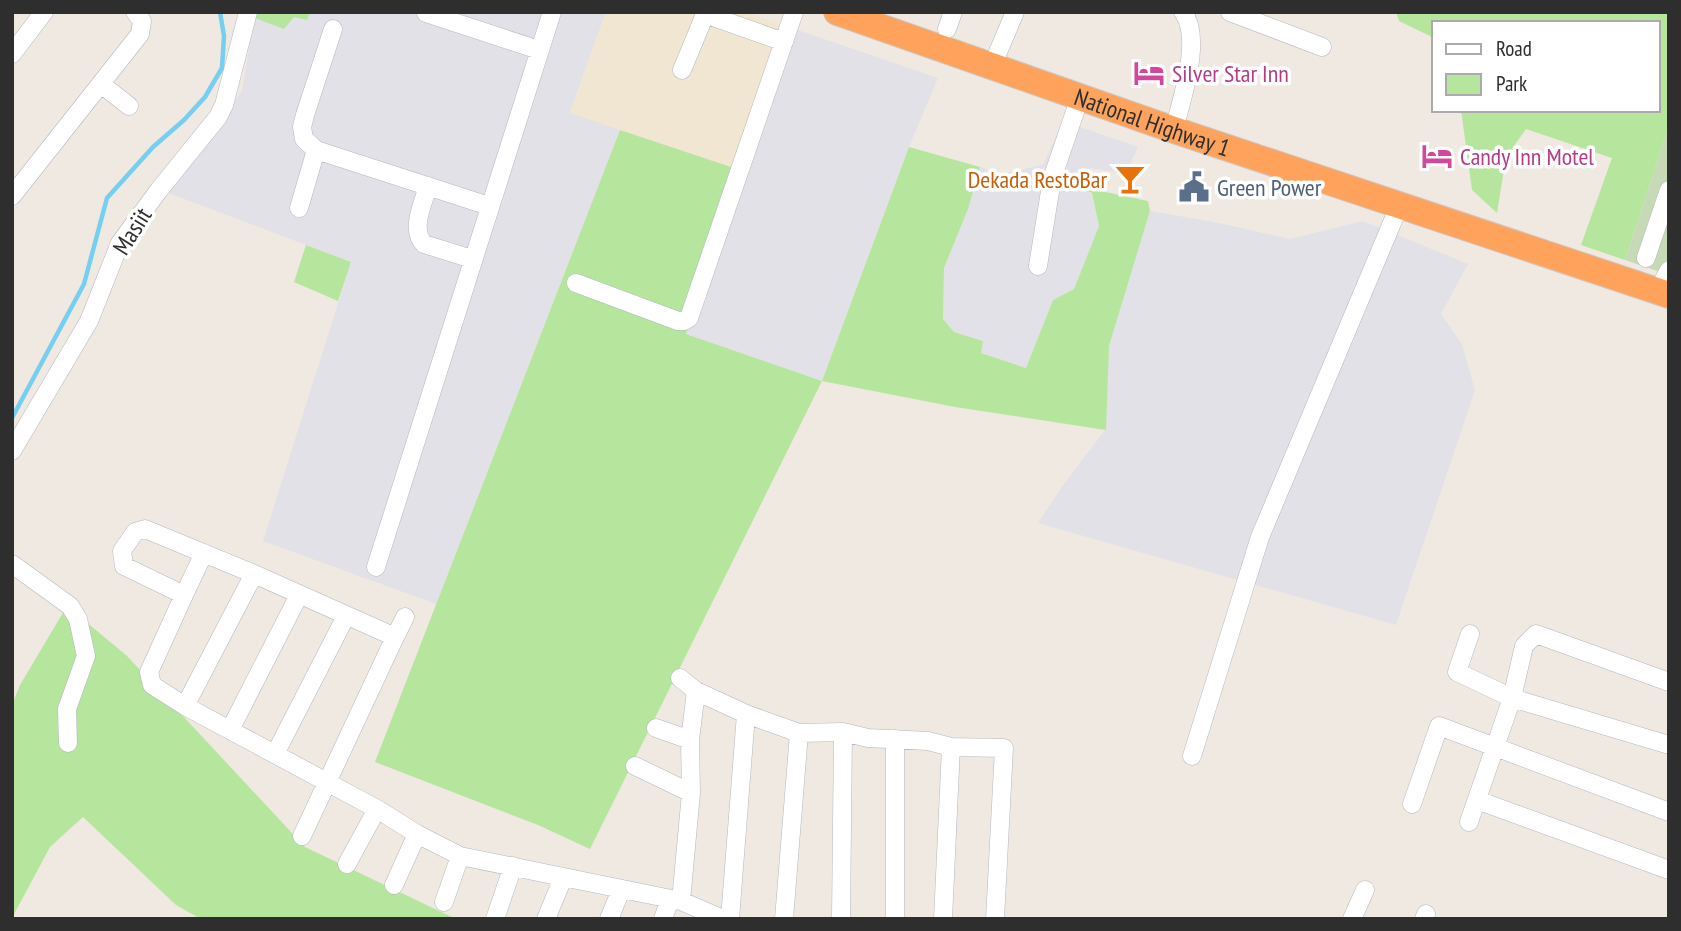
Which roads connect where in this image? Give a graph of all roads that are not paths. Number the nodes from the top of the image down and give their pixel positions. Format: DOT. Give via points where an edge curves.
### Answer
graph roads {
  1 [pos="44,12"];
  2 [pos="135,12"];
  3 [pos="248,12"];
  4 [pos="552,12"];
  5 [pos="794,12"];
  6 [pos="837,12"];
  7 [pos="1015,12"];
  8 [pos="1230,12"];
  9 [pos="426,13"];
  10 [pos="705,13"];
  11 [pos="1187,13"];
  12 [pos="333,29"];
  13 [pos="784,42"];
  14 [pos="1322,47"];
  15 [pos="539,50"];
  16 [pos="12,54"];
  17 [pos="992,66"];
  18 [pos="682,70"];
  19 [pos="101,84"];
  20 [pos="1080,97"];
  21 [pos="129,106"];
  22 [pos="1174,130"];
  23 [pos="316,150"];
  24 [pos="428,186"];
  25 [pos="1669,190"];
  26 [pos="12,196"];
  27 [pos="1400,204"];
  28 [pos="489,206"];
  29 [pos="299,208"];
  30 [pos="1646,258"];
  31 [pos="472,259"];
  32 [pos="1038,266"];
  33 [pos="576,283"];
  34 [pos="1665,286"];
  35 [pos="12,451"];
  36 [pos="204,553"];
  37 [pos="12,564"];
  38 [pos="376,567"];
  39 [pos="254,574"];
  40 [pos="184,595"];
  41 [pos="299,595"];
  42 [pos="346,616"];
  43 [pos="405,617"];
  44 [pos="1470,634"];
  45 [pos="395,637"];
  46 [pos="680,678"];
  47 [pos="1669,681"];
  48 [pos="696,691"];
  49 [pos="1512,698"];
  50 [pos="185,706"];
  51 [pos="746,714"];
  52 [pos="656,728"];
  53 [pos="230,730"];
  54 [pos="843,732"];
  55 [pos="799,733"];
  56 [pos="895,739"];
  57 [pos="690,740"];
  58 [pos="68,743"];
  59 [pos="1669,745"];
  60 [pos="951,747"];
  61 [pos="1496,747"];
  62 [pos="275,754"];
  63 [pos="1192,756"];
  64 [pos="635,766"];
  65 [pos="327,781"];
  66 [pos="691,793"];
  67 [pos="1477,800"];
  68 [pos="1412,803"];
  69 [pos="377,809"];
  70 [pos="1669,812"];
  71 [pos="1469,822"];
  72 [pos="417,834"];
  73 [pos="302,836"];
  74 [pos="460,856"];
  75 [pos="347,864"];
  76 [pos="513,866"];
  77 [pos="1669,870"];
  78 [pos="563,878"];
  79 [pos="394,885"];
  80 [pos="621,890"];
  81 [pos="1365,890"];
  82 [pos="675,900"];
  83 [pos="444,902"];
  84 [pos="495,919"];
  85 [pos="546,919"];
  86 [pos="609,919"];
  87 [pos="663,919"];
  88 [pos="723,919"];
  89 [pos="730,919"];
  90 [pos="785,919"];
  91 [pos="841,919"];
  92 [pos="895,919"];
  93 [pos="943,919"];
  94 [pos="995,919"];
  95 [pos="1352,919"];
  1 -- 16 [label="street"];
  2 -- 19 [label="street" via="142,21 140,34"];
  3 -- 35 [label="street, Masiit" via="218,117 120,243 89,321"];
  4 -- 15 [label="street"];
  5 -- 13 [label="street"];
  6 -- 17 [label="highway, National Highway 1"];
  7 -- 17 [label="street"];
  8 -- 14 [label="street"];
  9 -- 15 [label="street"];
  10 -- 13 [label="street"];
  10 -- 18 [label="street"];
  11 -- 22 [label="street" via="1189,67"];
  12 -- 23 [label="street" via="302,127 303,139"];
  13 -- 33 [label="street" via="689,318 678,321"];
  15 -- 28 [label="street"];
  17 -- 20 [label="highway, National Highway 1"];
  19 -- 21 [label="street"];
  19 -- 26 [label="street"];
  20 -- 22 [label="highway, National Highway 1"];
  20 -- 32 [label="street" via="1052,179"];
  22 -- 27 [label="highway, National Highway 1"];
  23 -- 24 [label="street"];
  23 -- 29 [label="street"];
  24 -- 28 [label="street"];
  24 -- 31 [label="street" via="416,229 418,238"];
  25 -- 30 [label="street"];
  27 -- 34 [label="highway, National Highway 1"];
  27 -- 63 [label="street" via="1260,537"];
  28 -- 31 [label="street"];
  31 -- 38 [label="street"];
  36 -- 39 [label="street"];
  36 -- 40 [label="street"];
  36 -- 40 [label="street" via="145,529 135,532 122,551 124,566"];
  37 -- 58 [label="street" via="70,606 78,619 86,656 67,709"];
  39 -- 41 [label="street"];
  39 -- 50 [label="street"];
  40 -- 50 [label="street" via="149,671 152,685"];
  41 -- 42 [label="street"];
  41 -- 53 [label="street"];
  42 -- 45 [label="street"];
  42 -- 62 [label="street"];
  43 -- 45 [label="street"];
  44 -- 49 [label="street" via="1457,672"];
  45 -- 65 [label="street"];
  46 -- 48 [label="street"];
  47 -- 49 [label="street" via="1536,634 1524,646"];
  48 -- 51 [label="street"];
  48 -- 57 [label="street"];
  49 -- 59 [label="street"];
  49 -- 61 [label="street"];
  50 -- 53 [label="street"];
  51 -- 55 [label="street"];
  51 -- 89 [label="street"];
  52 -- 57 [label="street"];
  53 -- 62 [label="street"];
  54 -- 55 [label="street"];
  54 -- 56 [label="street"];
  54 -- 91 [label="street"];
  55 -- 90 [label="street"];
  56 -- 60 [label="street"];
  56 -- 92 [label="street"];
  57 -- 66 [label="street"];
  60 -- 93 [label="street"];
  60 -- 94 [label="street" via="1004,748"];
  61 -- 67 [label="street"];
  61 -- 68 [label="street" via="1438,726"];
  61 -- 70 [label="street"];
  62 -- 65 [label="street"];
  64 -- 66 [label="street"];
  65 -- 69 [label="street"];
  65 -- 73 [label="street"];
  66 -- 82 [label="street"];
  67 -- 71 [label="street"];
  67 -- 77 [label="street"];
  69 -- 72 [label="street"];
  69 -- 75 [label="street"];
  72 -- 74 [label="street"];
  72 -- 79 [label="street"];
  74 -- 76 [label="street"];
  74 -- 83 [label="street"];
  76 -- 78 [label="street"];
  76 -- 84 [label="street"];
  78 -- 80 [label="street"];
  78 -- 85 [label="street"];
  80 -- 82 [label="street"];
  80 -- 86 [label="street"];
  81 -- 95 [label="street"];
  82 -- 87 [label="street"];
  82 -- 88 [label="street"];
}
